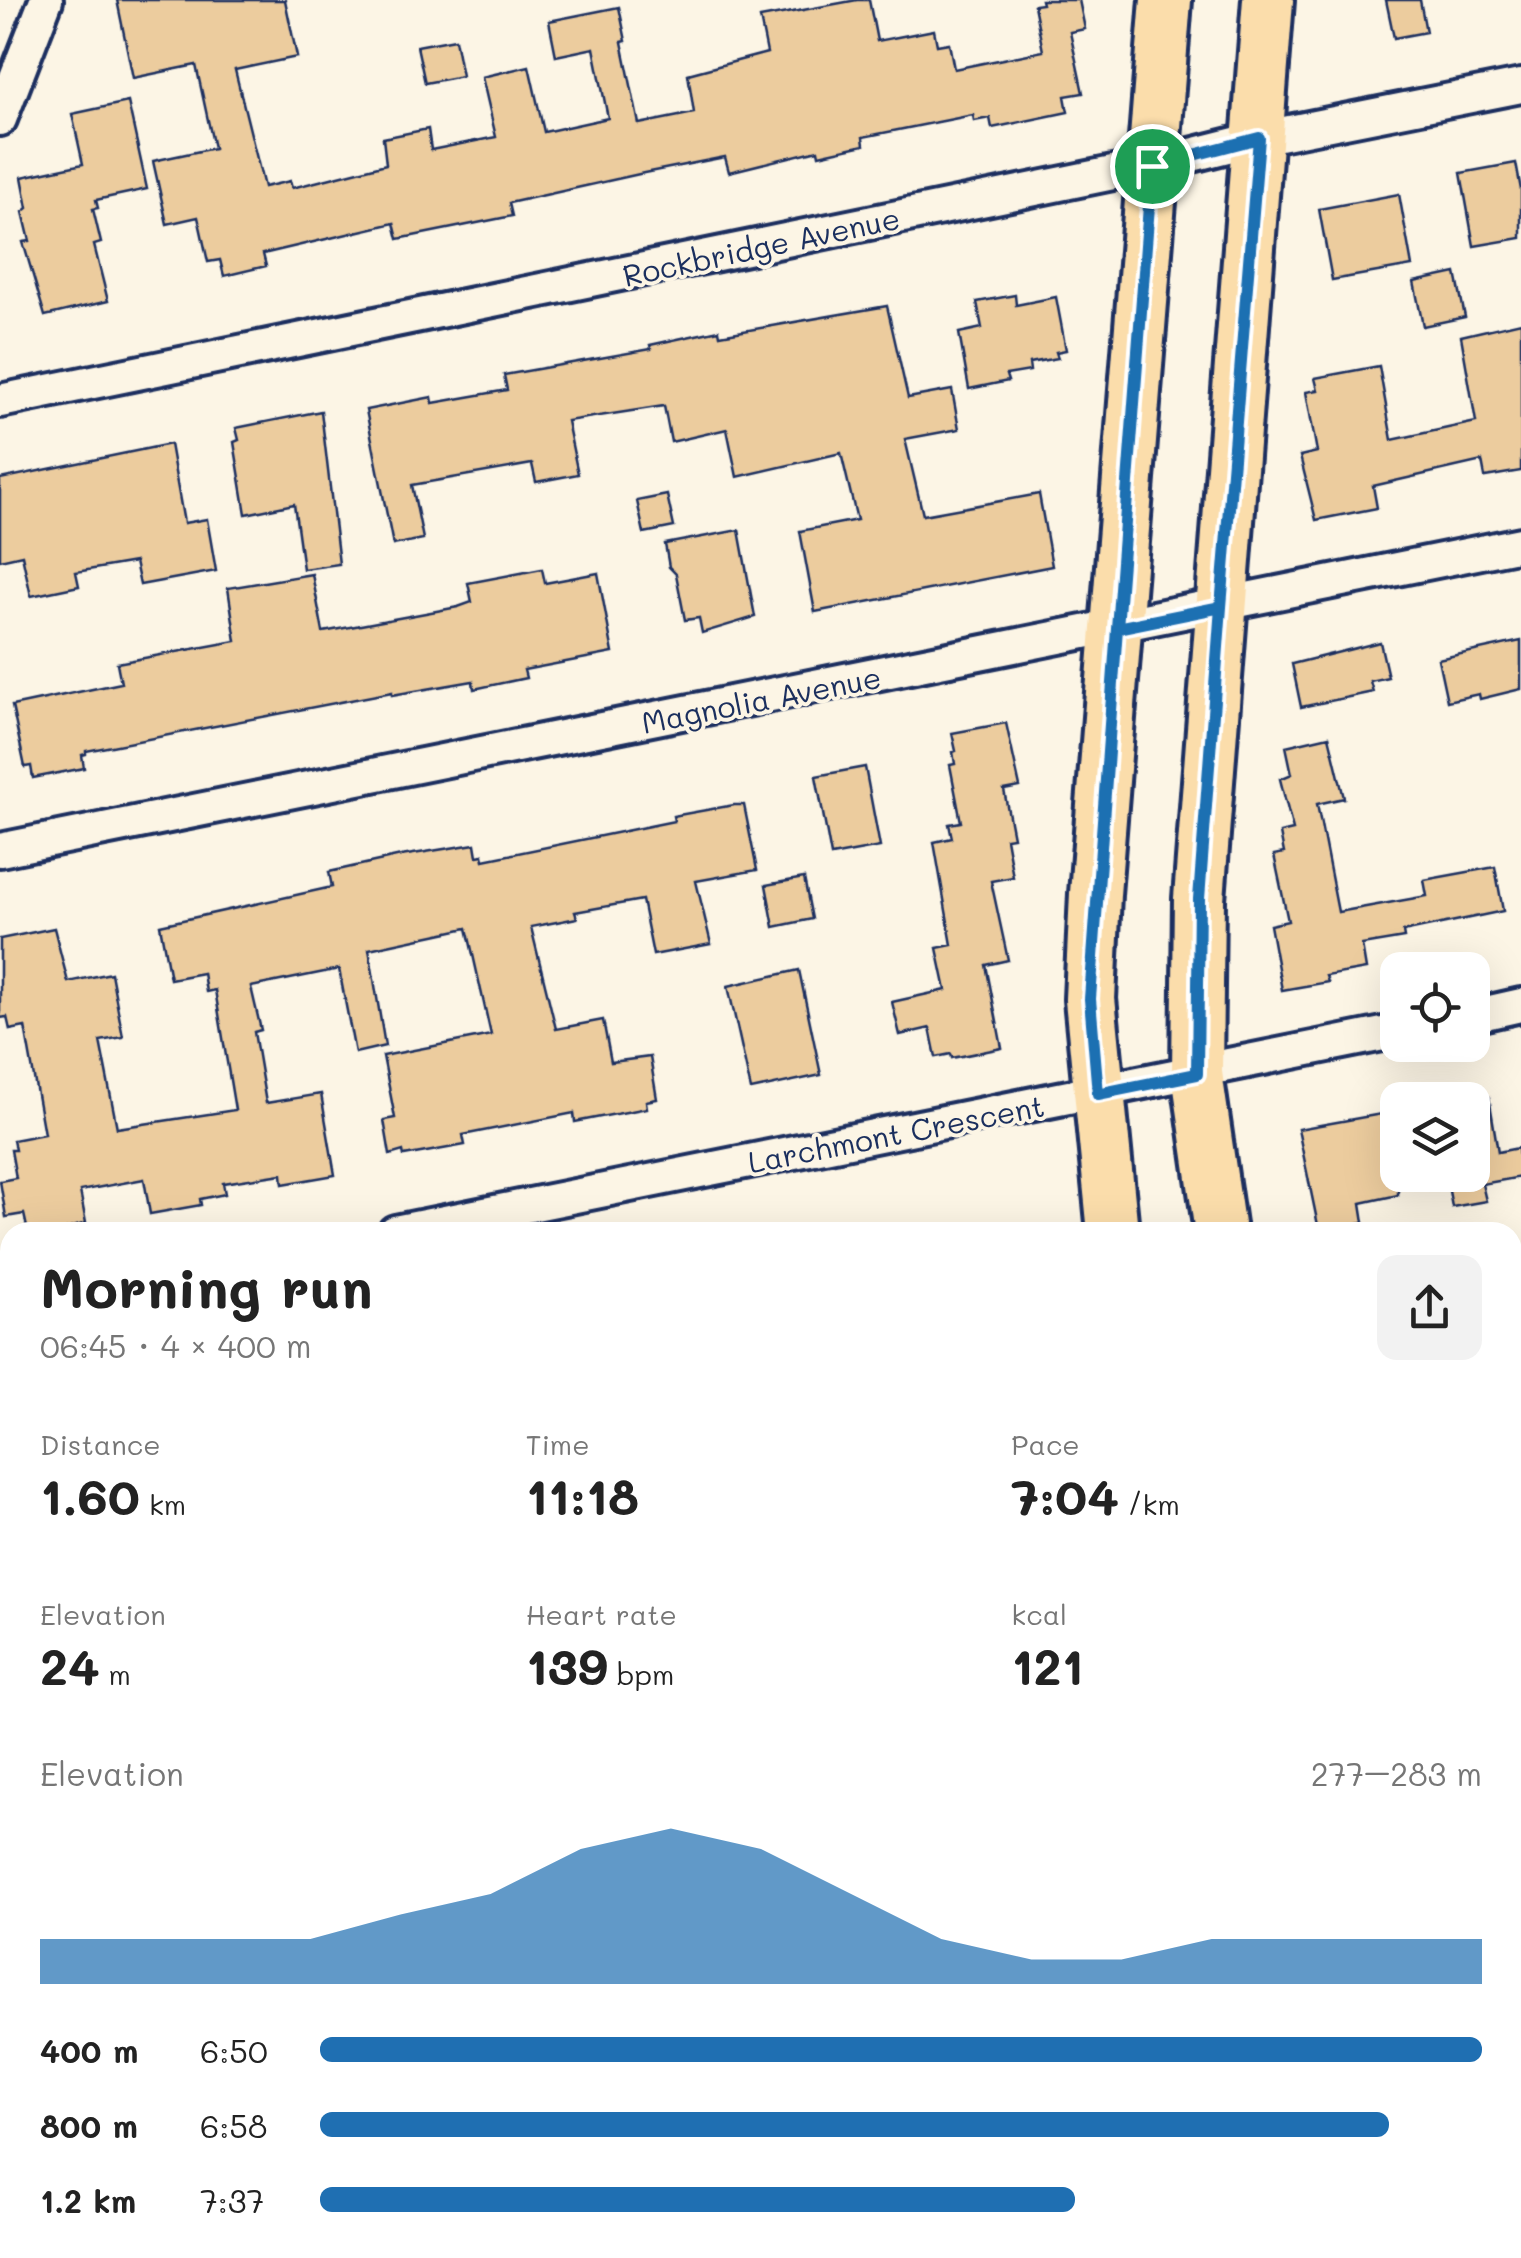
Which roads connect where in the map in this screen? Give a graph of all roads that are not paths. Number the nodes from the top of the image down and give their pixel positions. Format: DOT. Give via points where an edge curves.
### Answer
graph roads {
  1 [pos="46,0"];
  2 [pos="1166,0"];
  3 [pos="1268,0"];
  4 [pos="1521,86"];
  5 [pos="0,120"];
  6 [pos="1259,138"];
  7 [pos="1152,166"];
  8 [pos="0,401"];
  9 [pos="1521,544"];
  10 [pos="1221,607"];
  11 [pos="1117,628"];
  12 [pos="0,850"];
  13 [pos="1521,1006"];
  14 [pos="1490,1012"];
  15 [pos="1380,1036"];
  16 [pos="1197,1074"];
  17 [pos="1098,1094"];
  18 [pos="446,1222"];
  19 [pos="1112,1222"];
  20 [pos="1219,1222"];
  1 -- 5 [label="street"];
  2 -- 7 [label="main road"];
  3 -- 6 [label="main road"];
  4 -- 6 [label="street, Rockbridge Avenue"];
  6 -- 7 [label="street, Rockbridge Avenue"];
  6 -- 10 [label="main road"];
  7 -- 8 [label="street, Rockbridge Avenue"];
  7 -- 11 [label="main road"];
  9 -- 10 [label="street, Magnolia Avenue"];
  10 -- 11 [label="street, Magnolia Avenue"];
  10 -- 16 [label="main road" via="1199,899"];
  11 -- 12 [label="street, Magnolia Avenue"];
  11 -- 17 [label="main road" via="1090,999"];
  13 -- 14 [label="street"];
  15 -- 16 [label="street, Larchmont Crescent"];
  16 -- 17 [label="street, Larchmont Crescent"];
  16 -- 20 [label="main road"];
  17 -- 18 [label="street, Larchmont Crescent"];
  17 -- 19 [label="main road"];
}
